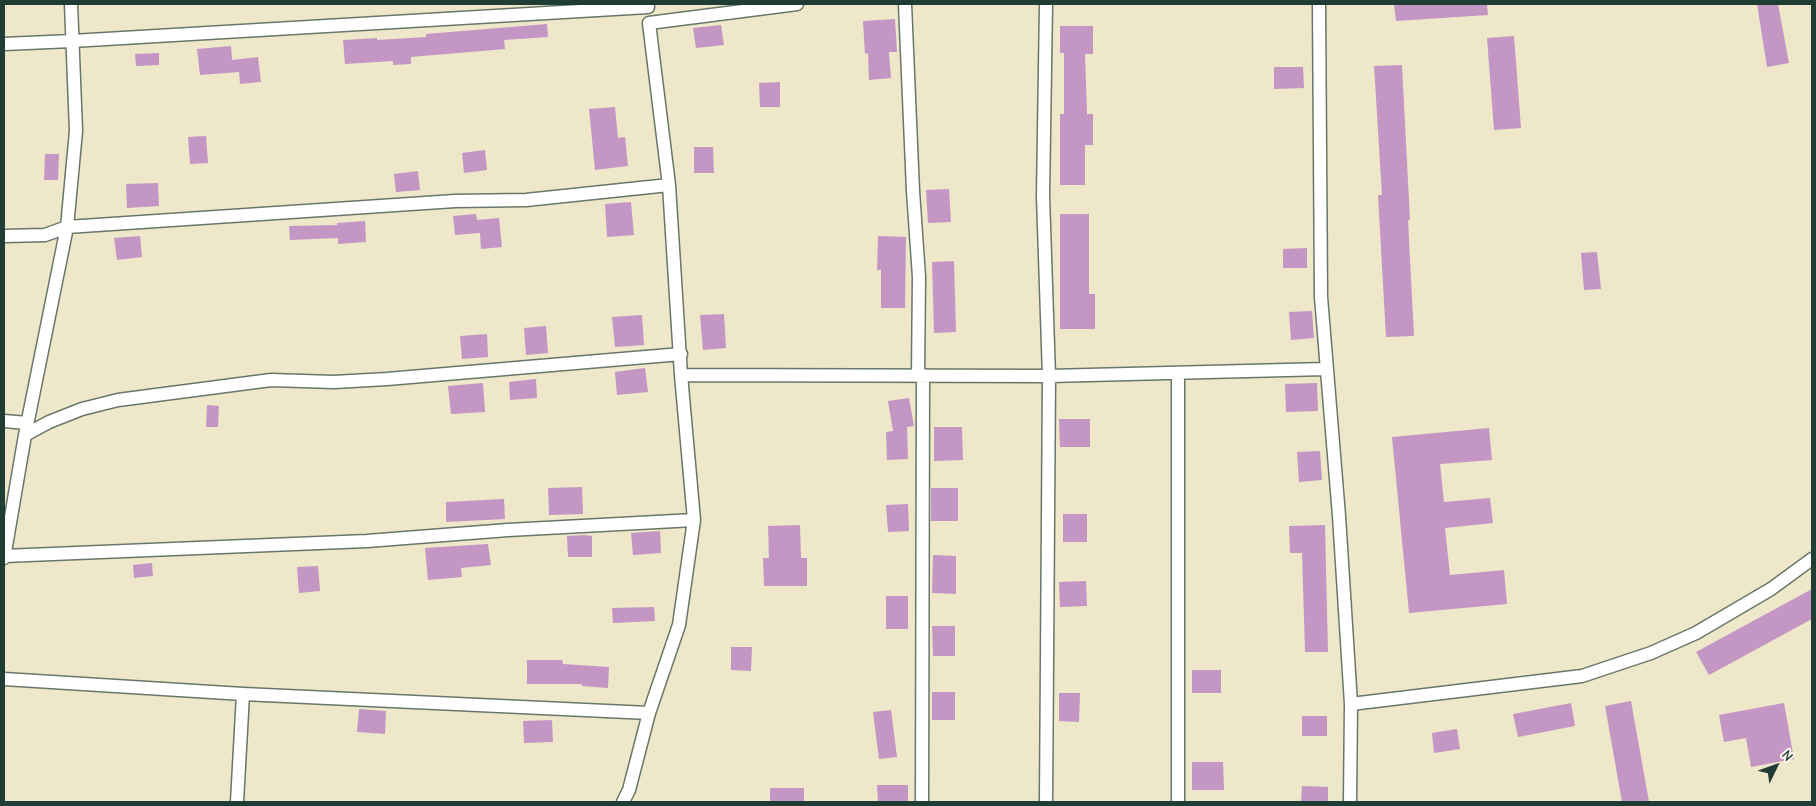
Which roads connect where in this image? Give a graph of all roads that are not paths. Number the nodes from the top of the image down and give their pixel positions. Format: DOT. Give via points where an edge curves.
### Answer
graph roads {
  1 [pos="71,4"];
  2 [pos="797,4"];
  3 [pos="905,4"];
  4 [pos="1046,4"];
  5 [pos="1319,4"];
  6 [pos="648,5"];
  7 [pos="649,23"];
  8 [pos="72,41"];
  9 [pos="4,44"];
  10 [pos="669,185"];
  11 [pos="66,227"];
  12 [pos="4,236"];
  13 [pos="680,354"];
  14 [pos="1326,369"];
  15 [pos="1178,373"];
  16 [pos="682,375"];
  17 [pos="920,375"];
  18 [pos="1049,376"];
  19 [pos="4,421"];
  20 [pos="26,429"];
  21 [pos="694,520"];
  22 [pos="4,557"];
  23 [pos="1812,559"];
  24 [pos="4,679"];
  25 [pos="243,694"];
  26 [pos="1351,704"];
  27 [pos="649,713"];
  28 [pos="237,802"];
  29 [pos="623,802"];
  30 [pos="922,802"];
  31 [pos="1046,802"];
  32 [pos="1178,802"];
  33 [pos="1350,802"];
  1 -- 8 [label="street"];
  2 -- 7 [label="street"];
  3 -- 17 [label="street" via="912,191 919,276"];
  4 -- 18 [label="street" via="1043,196"];
  5 -- 14 [label="street" via="1321,297"];
  6 -- 7 [label="street"];
  6 -- 8 [label="street"];
  7 -- 10 [label="street"];
  8 -- 9 [label="street"];
  8 -- 11 [label="street" via="76,131"];
  10 -- 11 [label="street" via="526,200 455,201"];
  10 -- 13 [label="street"];
  11 -- 12 [label="street" via="44,235"];
  11 -- 20 [label="street"];
  13 -- 16 [label="street"];
  13 -- 20 [label="street" via="387,379 334,382 271,380 118,400"];
  14 -- 15 [label="street"];
  14 -- 26 [label="street"];
  15 -- 18 [label="street"];
  15 -- 32 [label="street"];
  16 -- 17 [label="street"];
  16 -- 21 [label="street"];
  17 -- 18 [label="street"];
  17 -- 30 [label="street"];
  18 -- 31 [label="street"];
  19 -- 20 [label="street"];
  20 -- 22 [label="street"];
  21 -- 22 [label="street" via="367,541"];
  21 -- 27 [label="street" via="680,626"];
  23 -- 26 [label="street" via="1696,633 1651,653 1582,676"];
  24 -- 25 [label="street"];
  25 -- 27 [label="street"];
  25 -- 28 [label="street"];
  26 -- 33 [label="street"];
  27 -- 29 [label="street"];
}
